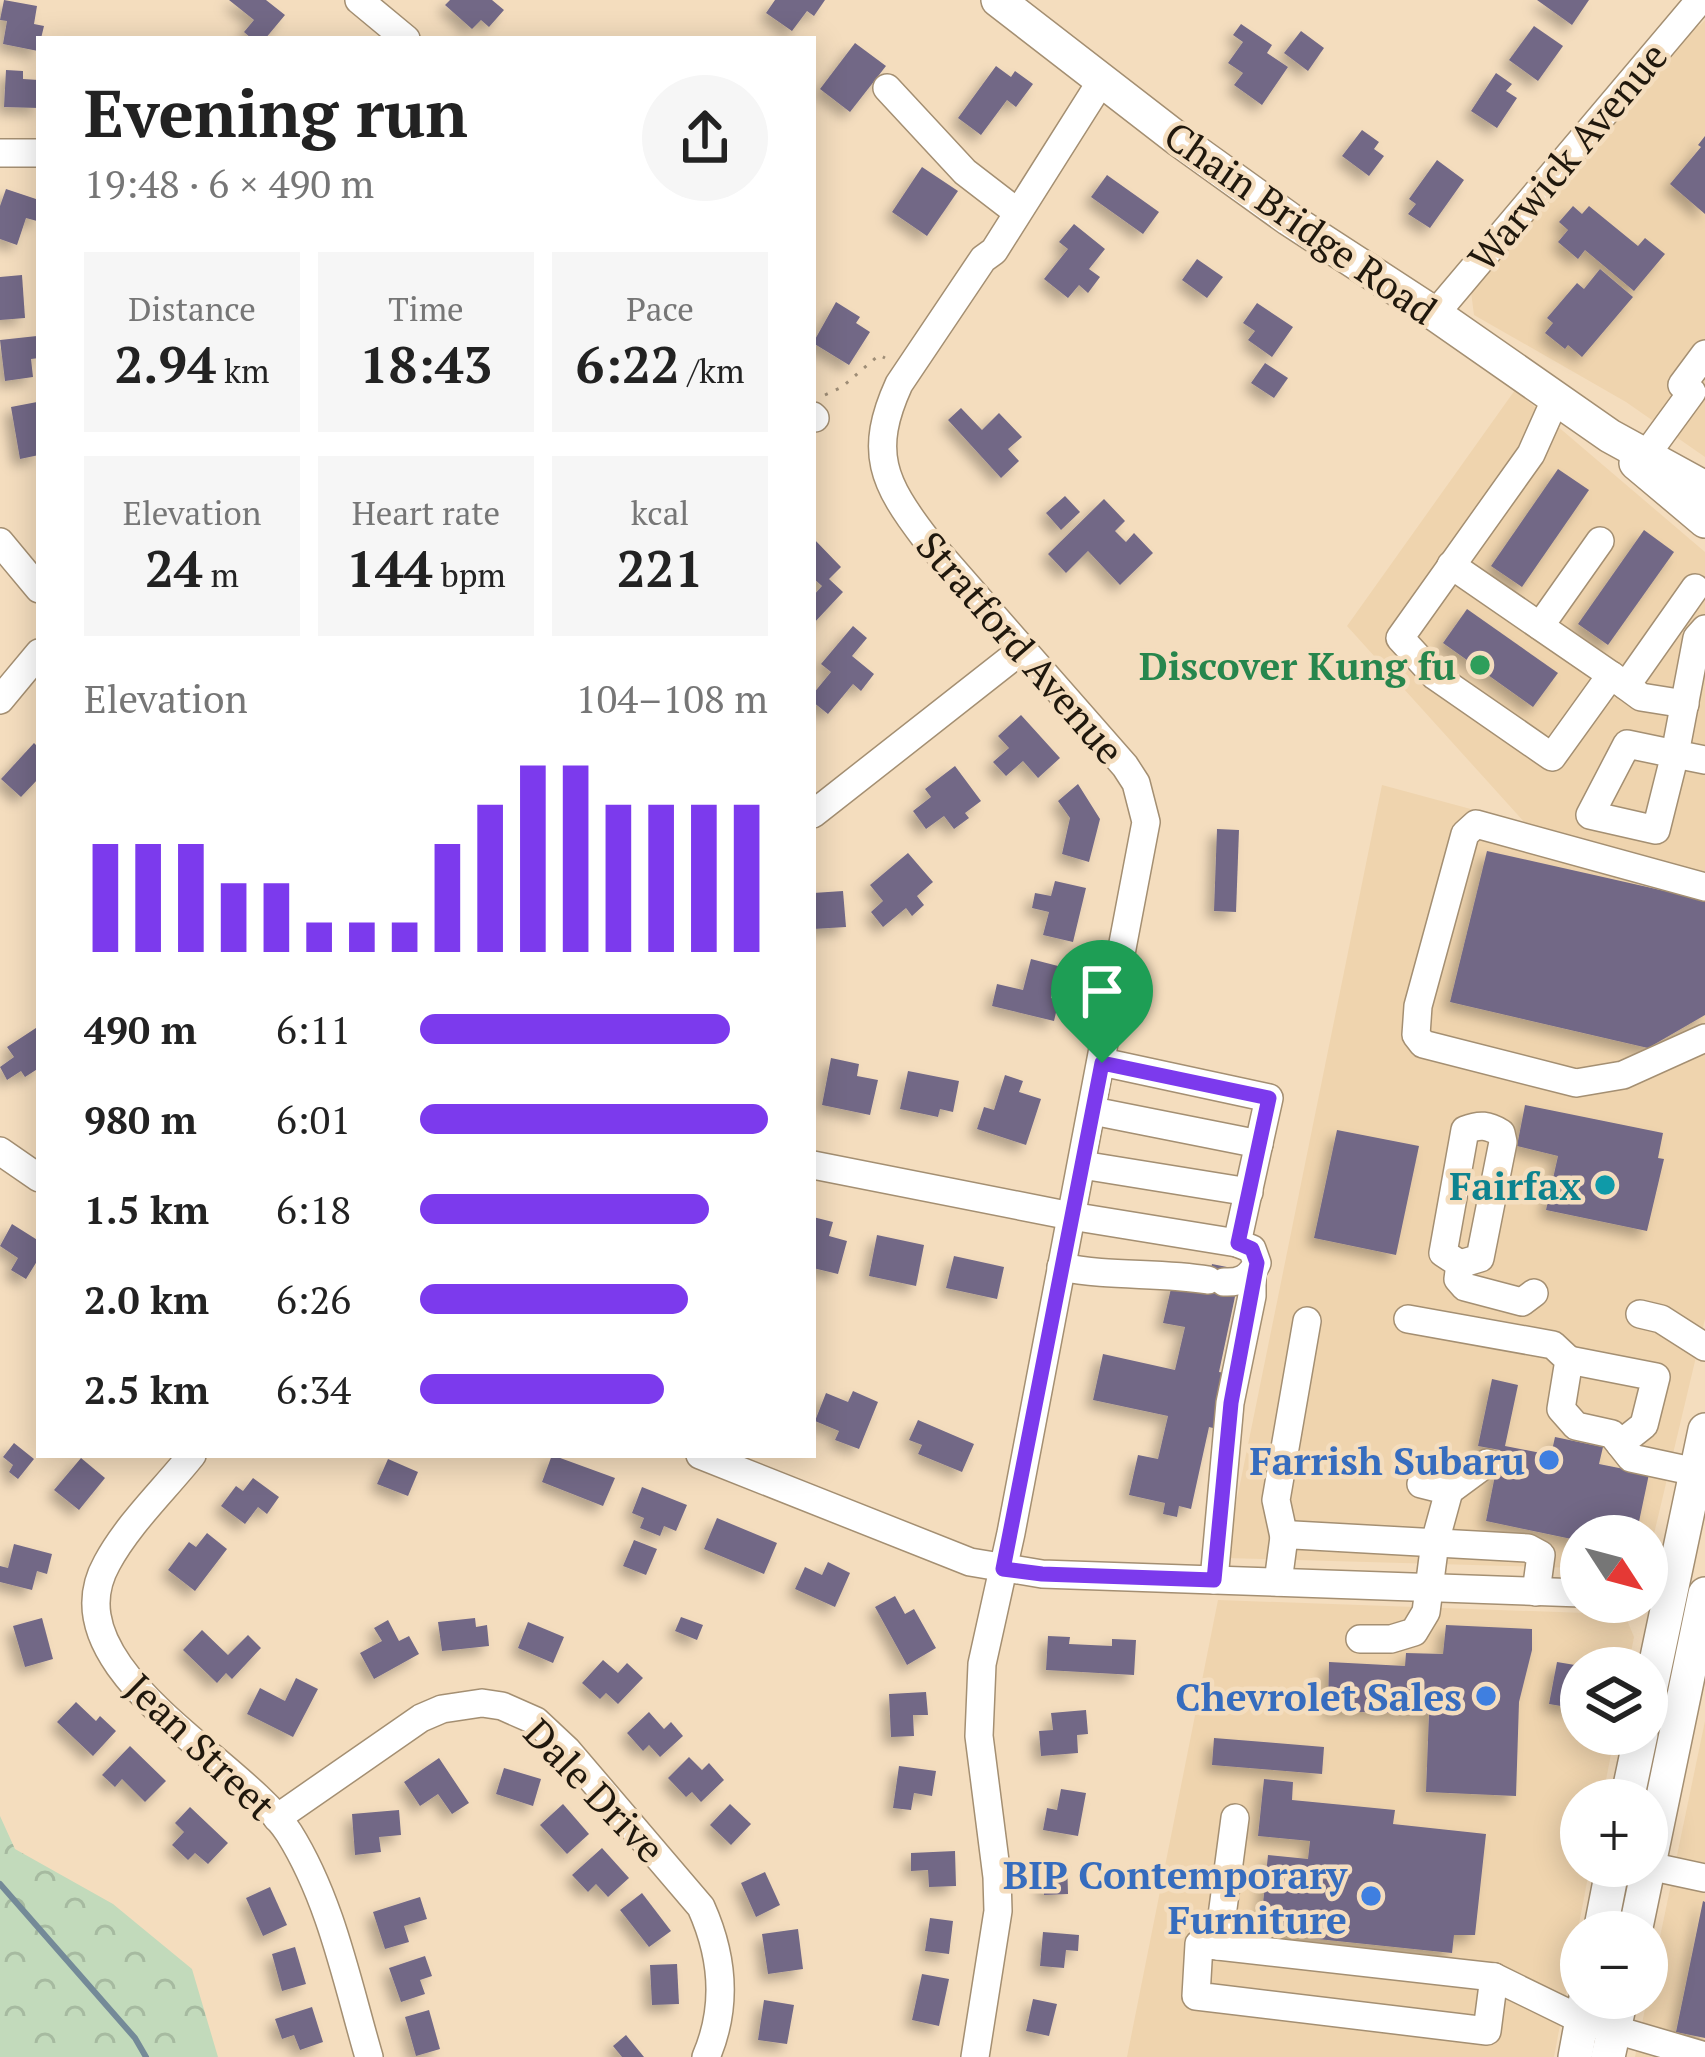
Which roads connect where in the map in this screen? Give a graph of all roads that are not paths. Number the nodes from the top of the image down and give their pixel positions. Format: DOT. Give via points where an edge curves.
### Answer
graph roads {
  1 [pos="358,0"];
  2 [pos="998,0"];
  3 [pos="1700,0"];
  4 [pos="402,36"];
  5 [pos="1102,80"];
  6 [pos="887,88"];
  7 [pos="0,153"];
  8 [pos="36,154"];
  9 [pos="1017,212"];
  10 [pos="1435,314"];
  11 [pos="1705,354"];
  12 [pos="1556,398"];
  13 [pos="1610,436"];
  14 [pos="1646,454"];
  15 [pos="1705,488"];
  16 [pos="1705,521"];
  17 [pos="1600,541"];
  18 [pos="0,542"];
  19 [pos="1451,566"];
  20 [pos="36,585"];
  21 [pos="1695,589"];
  22 [pos="1540,626"];
  23 [pos="1705,629"];
  24 [pos="1023,649"];
  25 [pos="36,657"];
  26 [pos="1618,681"];
  27 [pos="0,700"];
  28 [pos="1685,704"];
  29 [pos="1705,760"];
  30 [pos="816,812"];
  31 [pos="1705,887"];
  32 [pos="1705,1038"];
  33 [pos="1102,1063"];
  34 [pos="1093,1111"];
  35 [pos="1259,1144"];
  36 [pos="0,1151"];
  37 [pos="1082,1165"];
  38 [pos="816,1166"];
  39 [pos="35,1169"];
  40 [pos="1249,1192"];
  41 [pos="1070,1216"];
  42 [pos="1238,1243"];
  43 [pos="1460,1264"];
  44 [pos="1061,1267"];
  45 [pos="1252,1273"];
  46 [pos="1534,1293"];
  47 [pos="1640,1314"];
  48 [pos="1408,1319"];
  49 [pos="1306,1321"];
  50 [pos="1705,1346"];
  51 [pos="1569,1360"];
  52 [pos="1705,1430"];
  53 [pos="1620,1444"];
  54 [pos="190,1458"];
  55 [pos="708,1458"];
  56 [pos="1487,1463"];
  57 [pos="1696,1472"];
  58 [pos="1284,1537"];
  59 [pos="1436,1542"];
  60 [pos="1668,1563"];
  61 [pos="1003,1569"];
  62 [pos="1214,1580"];
  63 [pos="1278,1582"];
  64 [pos="1430,1588"];
  65 [pos="1536,1592"];
  66 [pos="1560,1593"];
  67 [pos="1668,1595"];
  68 [pos="1705,1597"];
  69 [pos="1360,1640"];
  70 [pos="1667,1779"];
  71 [pos="278,1818"];
  72 [pos="1235,1819"];
  73 [pos="1668,1870"];
  74 [pos="1705,1878"];
  75 [pos="1218,1946"];
  76 [pos="1493,1977"];
  77 [pos="1602,2020"];
  78 [pos="1689,2055"];
  79 [pos="368,2057"];
  80 [pos="706,2057"];
  81 [pos="974,2057"];
  82 [pos="1575,2057"];
  1 -- 4 [label="street"];
  2 -- 5 [label="main road, Chain Bridge Road"];
  3 -- 10 [label="street, Warwick Avenue"];
  5 -- 9 [label="street, Stratford Avenue"];
  5 -- 10 [label="main road, Chain Bridge Road" via="1289,219"];
  6 -- 9 [label="street" via="965,172"];
  7 -- 8 [label="street"];
  9 -- 24 [label="street, Stratford Avenue" via="906,372 882,435 887,482"];
  10 -- 12 [label="main road, Chain Bridge Road"];
  11 -- 14 [label="street" via="1682,385 1692,392"];
  12 -- 13 [label="main road, Chain Bridge Road"];
  12 -- 19 [label="street" via="1531,454"];
  13 -- 14 [label="main road, Chain Bridge Road"];
  13 -- 16 [label="main road, Chain Bridge Road"];
  14 -- 15 [label="main road, Chain Bridge Road"];
  17 -- 22 [label="street"];
  18 -- 20 [label="street"];
  19 -- 22 [label="street"];
  19 -- 26 [label="street" via="1400,638 1435,676 1552,757"];
  21 -- 26 [label="street"];
  22 -- 26 [label="street"];
  23 -- 28 [label="street"];
  24 -- 30 [label="street"];
  24 -- 33 [label="street, Stratford Avenue" via="1125,766 1143,806 1144,844"];
  25 -- 27 [label="street"];
  26 -- 28 [label="street" via="1641,697"];
  28 -- 29 [label="street" via="1675,754"];
  31 -- 32 [label="street" via="1476,824 1465,834 1416,1036 1576,1083 1623,1075"];
  33 -- 34 [label="street, Stratford Avenue"];
  33 -- 35 [label="street" via="1269,1098"];
  34 -- 35 [label="street"];
  34 -- 37 [label="street, Stratford Avenue"];
  35 -- 40 [label="street"];
  36 -- 39 [label="street"];
  37 -- 40 [label="street"];
  37 -- 41 [label="street, Stratford Avenue"];
  38 -- 41 [label="street"];
  40 -- 42 [label="street"];
  41 -- 42 [label="street"];
  41 -- 44 [label="street, Stratford Avenue"];
  42 -- 45 [label="street" via="1252,1249"];
  43 -- 46 [label="street" via="1465,1287 1522,1302"];
  44 -- 45 [label="street" via="1238,1283"];
  44 -- 61 [label="street, Stratford Avenue"];
  45 -- 62 [label="street"];
  47 -- 50 [label="street"];
  48 -- 51 [label="street" via="1553,1345"];
  49 -- 58 [label="street" via="1276,1500"];
  51 -- 53 [label="street" via="1561,1409 1576,1426 1612,1434"];
  51 -- 53 [label="street" via="1656,1378 1644,1425"];
  52 -- 57 [label="main road"];
  53 -- 57 [label="street" via="1631,1458"];
  54 -- 71 [label="street, Jean Street" via="107,1562 96,1602 102,1639 140,1690"];
  55 -- 61 [label="street"];
  56 -- 59 [label="street" via="1435,1488"];
  57 -- 60 [label="main road"];
  58 -- 59 [label="street"];
  58 -- 63 [label="street"];
  59 -- 64 [label="street"];
  59 -- 65 [label="street" via="1528,1548 1541,1555"];
  61 -- 62 [label="street"];
  61 -- 81 [label="street, Stratford Avenue" via="978,1709 998,1911"];
  62 -- 63 [label="street"];
  63 -- 64 [label="street"];
  64 -- 65 [label="street"];
  64 -- 69 [label="street" via="1414,1632"];
  65 -- 66 [label="street"];
  67 -- 68 [label="street"];
  68 -- 70 [label="main road"];
  71 -- 79 [label="street, Jean Street" via="324,1903"];
  71 -- 80 [label="street, Dale Drive" via="421,1718 482,1703 521,1713 566,1750 700,1906 721,1972"];
  72 -- 75 [label="street"];
  73 -- 74 [label="street"];
  75 -- 76 [label="street"];
  75 -- 76 [label="street" via="1199,1943 1196,1996 1487,2031"];
  76 -- 77 [label="street"];
  77 -- 78 [label="street"];
  77 -- 82 [label="main road"];
}
